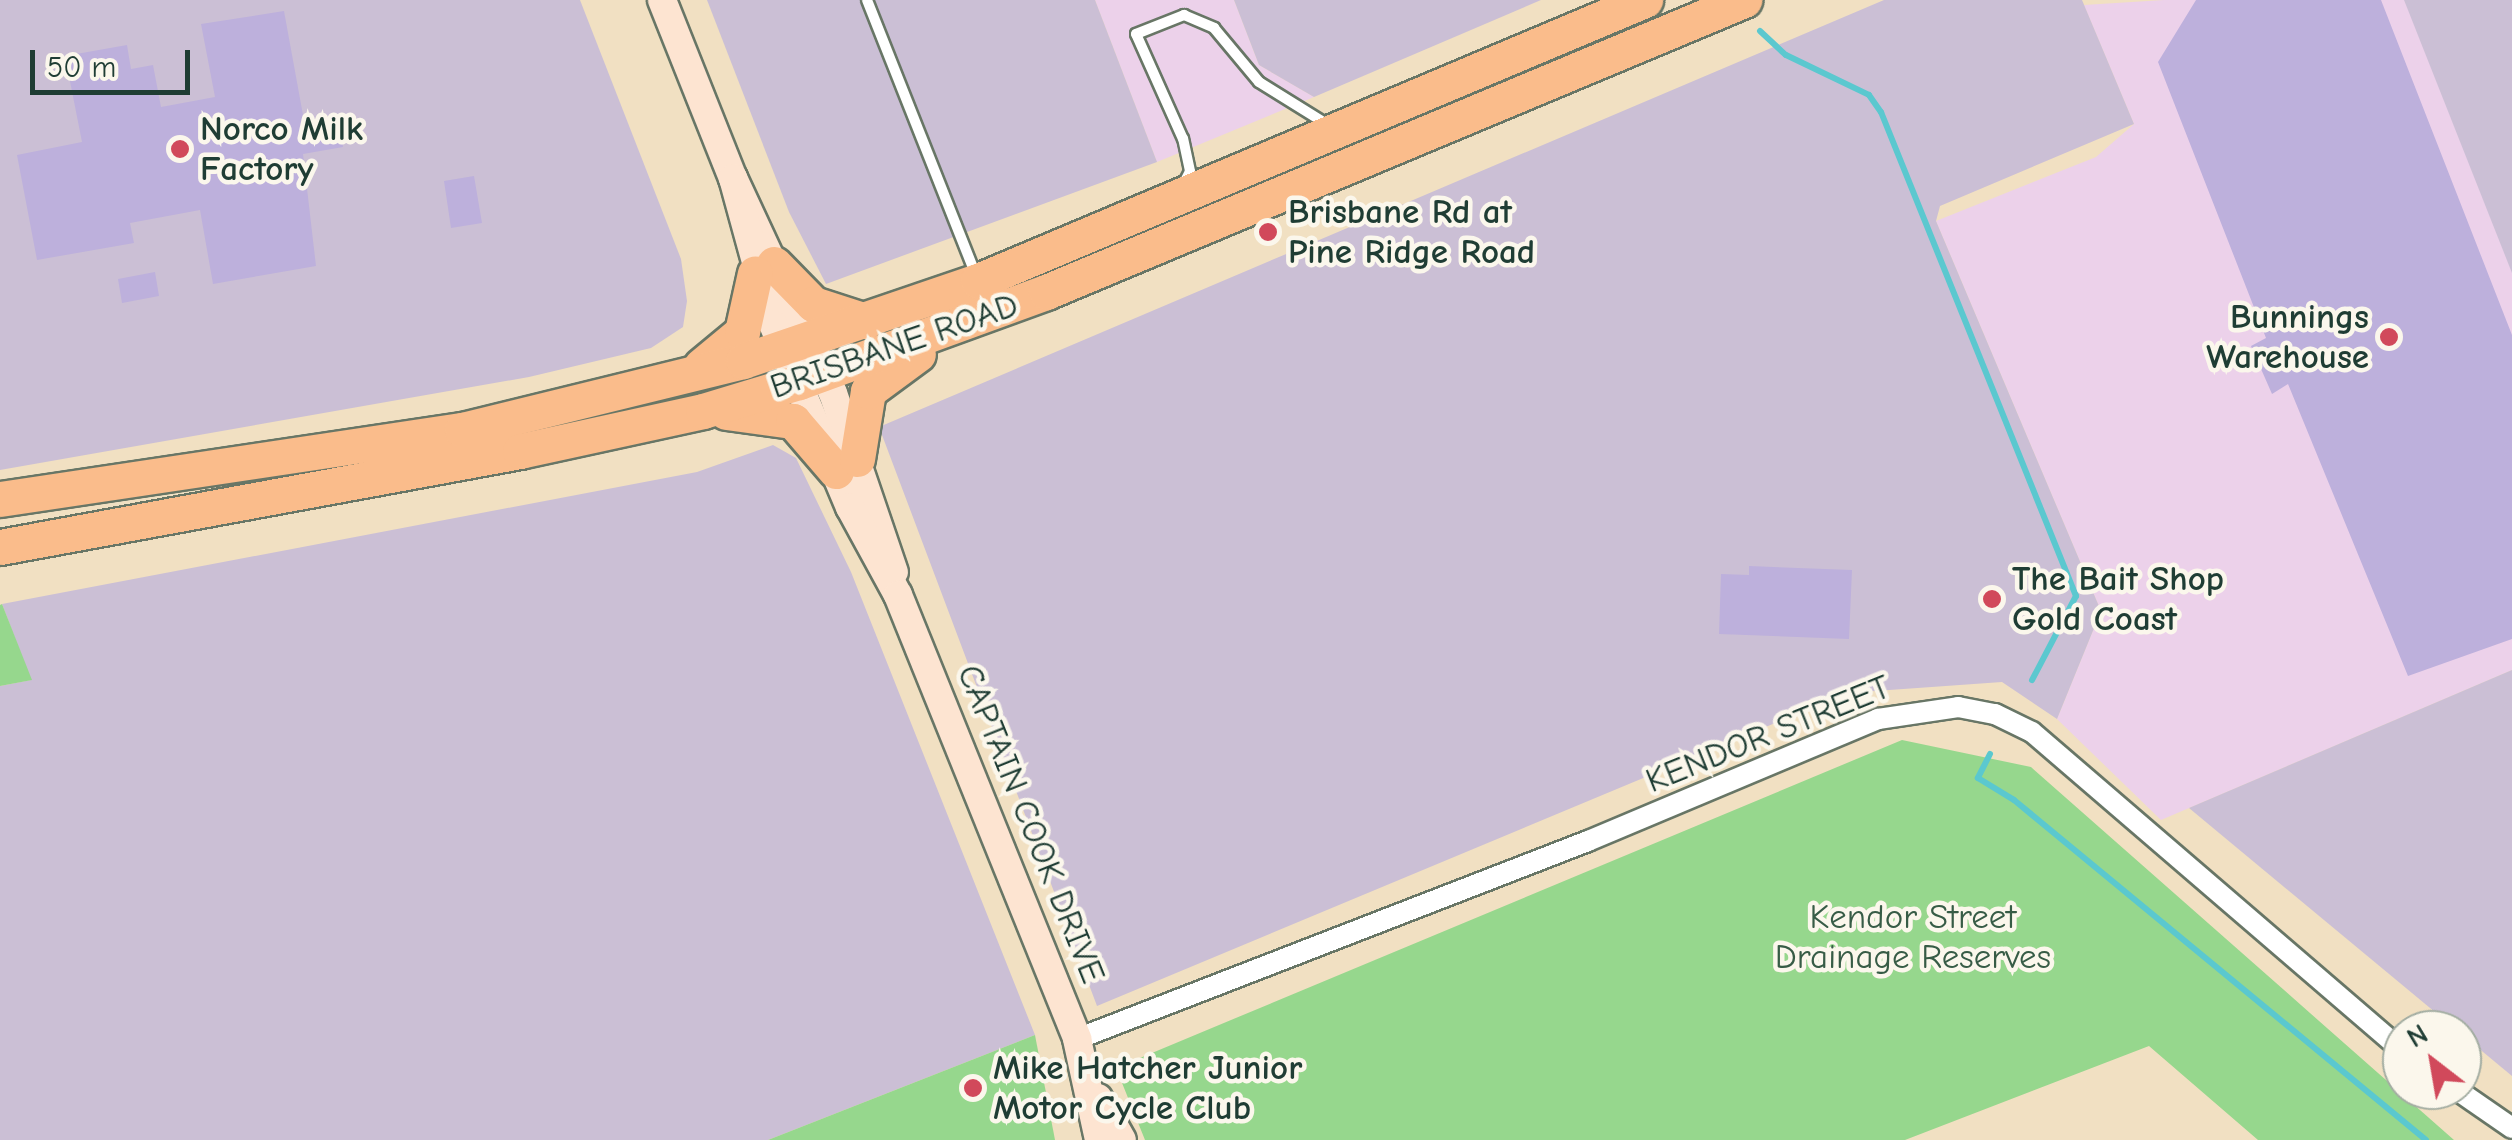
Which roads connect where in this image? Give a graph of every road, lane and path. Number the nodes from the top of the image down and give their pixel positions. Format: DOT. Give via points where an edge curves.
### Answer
graph roads {
  1 [pos="662,0"];
  2 [pos="867,0"];
  3 [pos="1644,0"];
  4 [pos="1744,0"];
  5 [pos="1336,130"];
  6 [pos="1177,198"];
  7 [pos="765,268"];
  8 [pos="978,281"];
  9 [pos="866,322"];
  10 [pos="970,322"];
  11 [pos="795,344"];
  12 [pos="811,377"];
  13 [pos="684,378"];
  14 [pos="703,412"];
  15 [pos="846,465"];
  16 [pos="0,499"];
  17 [pos="0,547"];
  18 [pos="2382,1033"];
  19 [pos="1077,1039"];
  20 [pos="1089,1084"];
  21 [pos="2482,1107"];
  22 [pos="2512,1128"];
  23 [pos="1098,1140"];
  24 [pos="1122,1140"];
  1 -- 7 [label="street, CAPTAIN COOK DRIVE"];
  2 -- 8 [label="lane"];
  3 -- 5 [label="highway, BRISBANE ROAD"];
  4 -- 10 [label="highway, BRISBANE ROAD"];
  5 -- 6 [label="highway, BRISBANE ROAD"];
  5 -- 6 [label="lane" via="1259,82 1214,28 1184,14 1136,34 1183,139 1190,171"];
  6 -- 8 [label="highway, BRISBANE ROAD"];
  7 -- 9 [label="highway" via="813,304"];
  7 -- 11 [label="street, CAPTAIN COOK DRIVE"];
  7 -- 13 [label="highway" via="742,332"];
  8 -- 9 [label="highway, BRISBANE ROAD"];
  9 -- 11 [label="highway, BRISBANE ROAD"];
  10 -- 12 [label="highway, BRISBANE ROAD"];
  10 -- 15 [label="highway" via="873,384"];
  11 -- 12 [label="street, CAPTAIN COOK DRIVE"];
  11 -- 13 [label="highway, BRISBANE ROAD"];
  12 -- 14 [label="highway, BRISBANE ROAD"];
  12 -- 15 [label="street, CAPTAIN COOK DRIVE"];
  13 -- 16 [label="highway, BRISBANE ROAD" via="462,430"];
  14 -- 15 [label="highway" via="783,416"];
  14 -- 17 [label="highway, BRISBANE ROAD"];
  15 -- 19 [label="street, CAPTAIN COOK DRIVE" via="892,552 898,595"];
  18 -- 19 [label="street, KENDOR STREET" via="2032,732 1958,706 1878,719 1588,842"];
  19 -- 20 [label="street, CAPTAIN COOK DRIVE"];
  20 -- 23 [label="street, CAPTAIN COOK DRIVE"];
  20 -- 24 [label="street, CAPTAIN COOK DRIVE"];
  21 -- 22 [label="street"];
}
